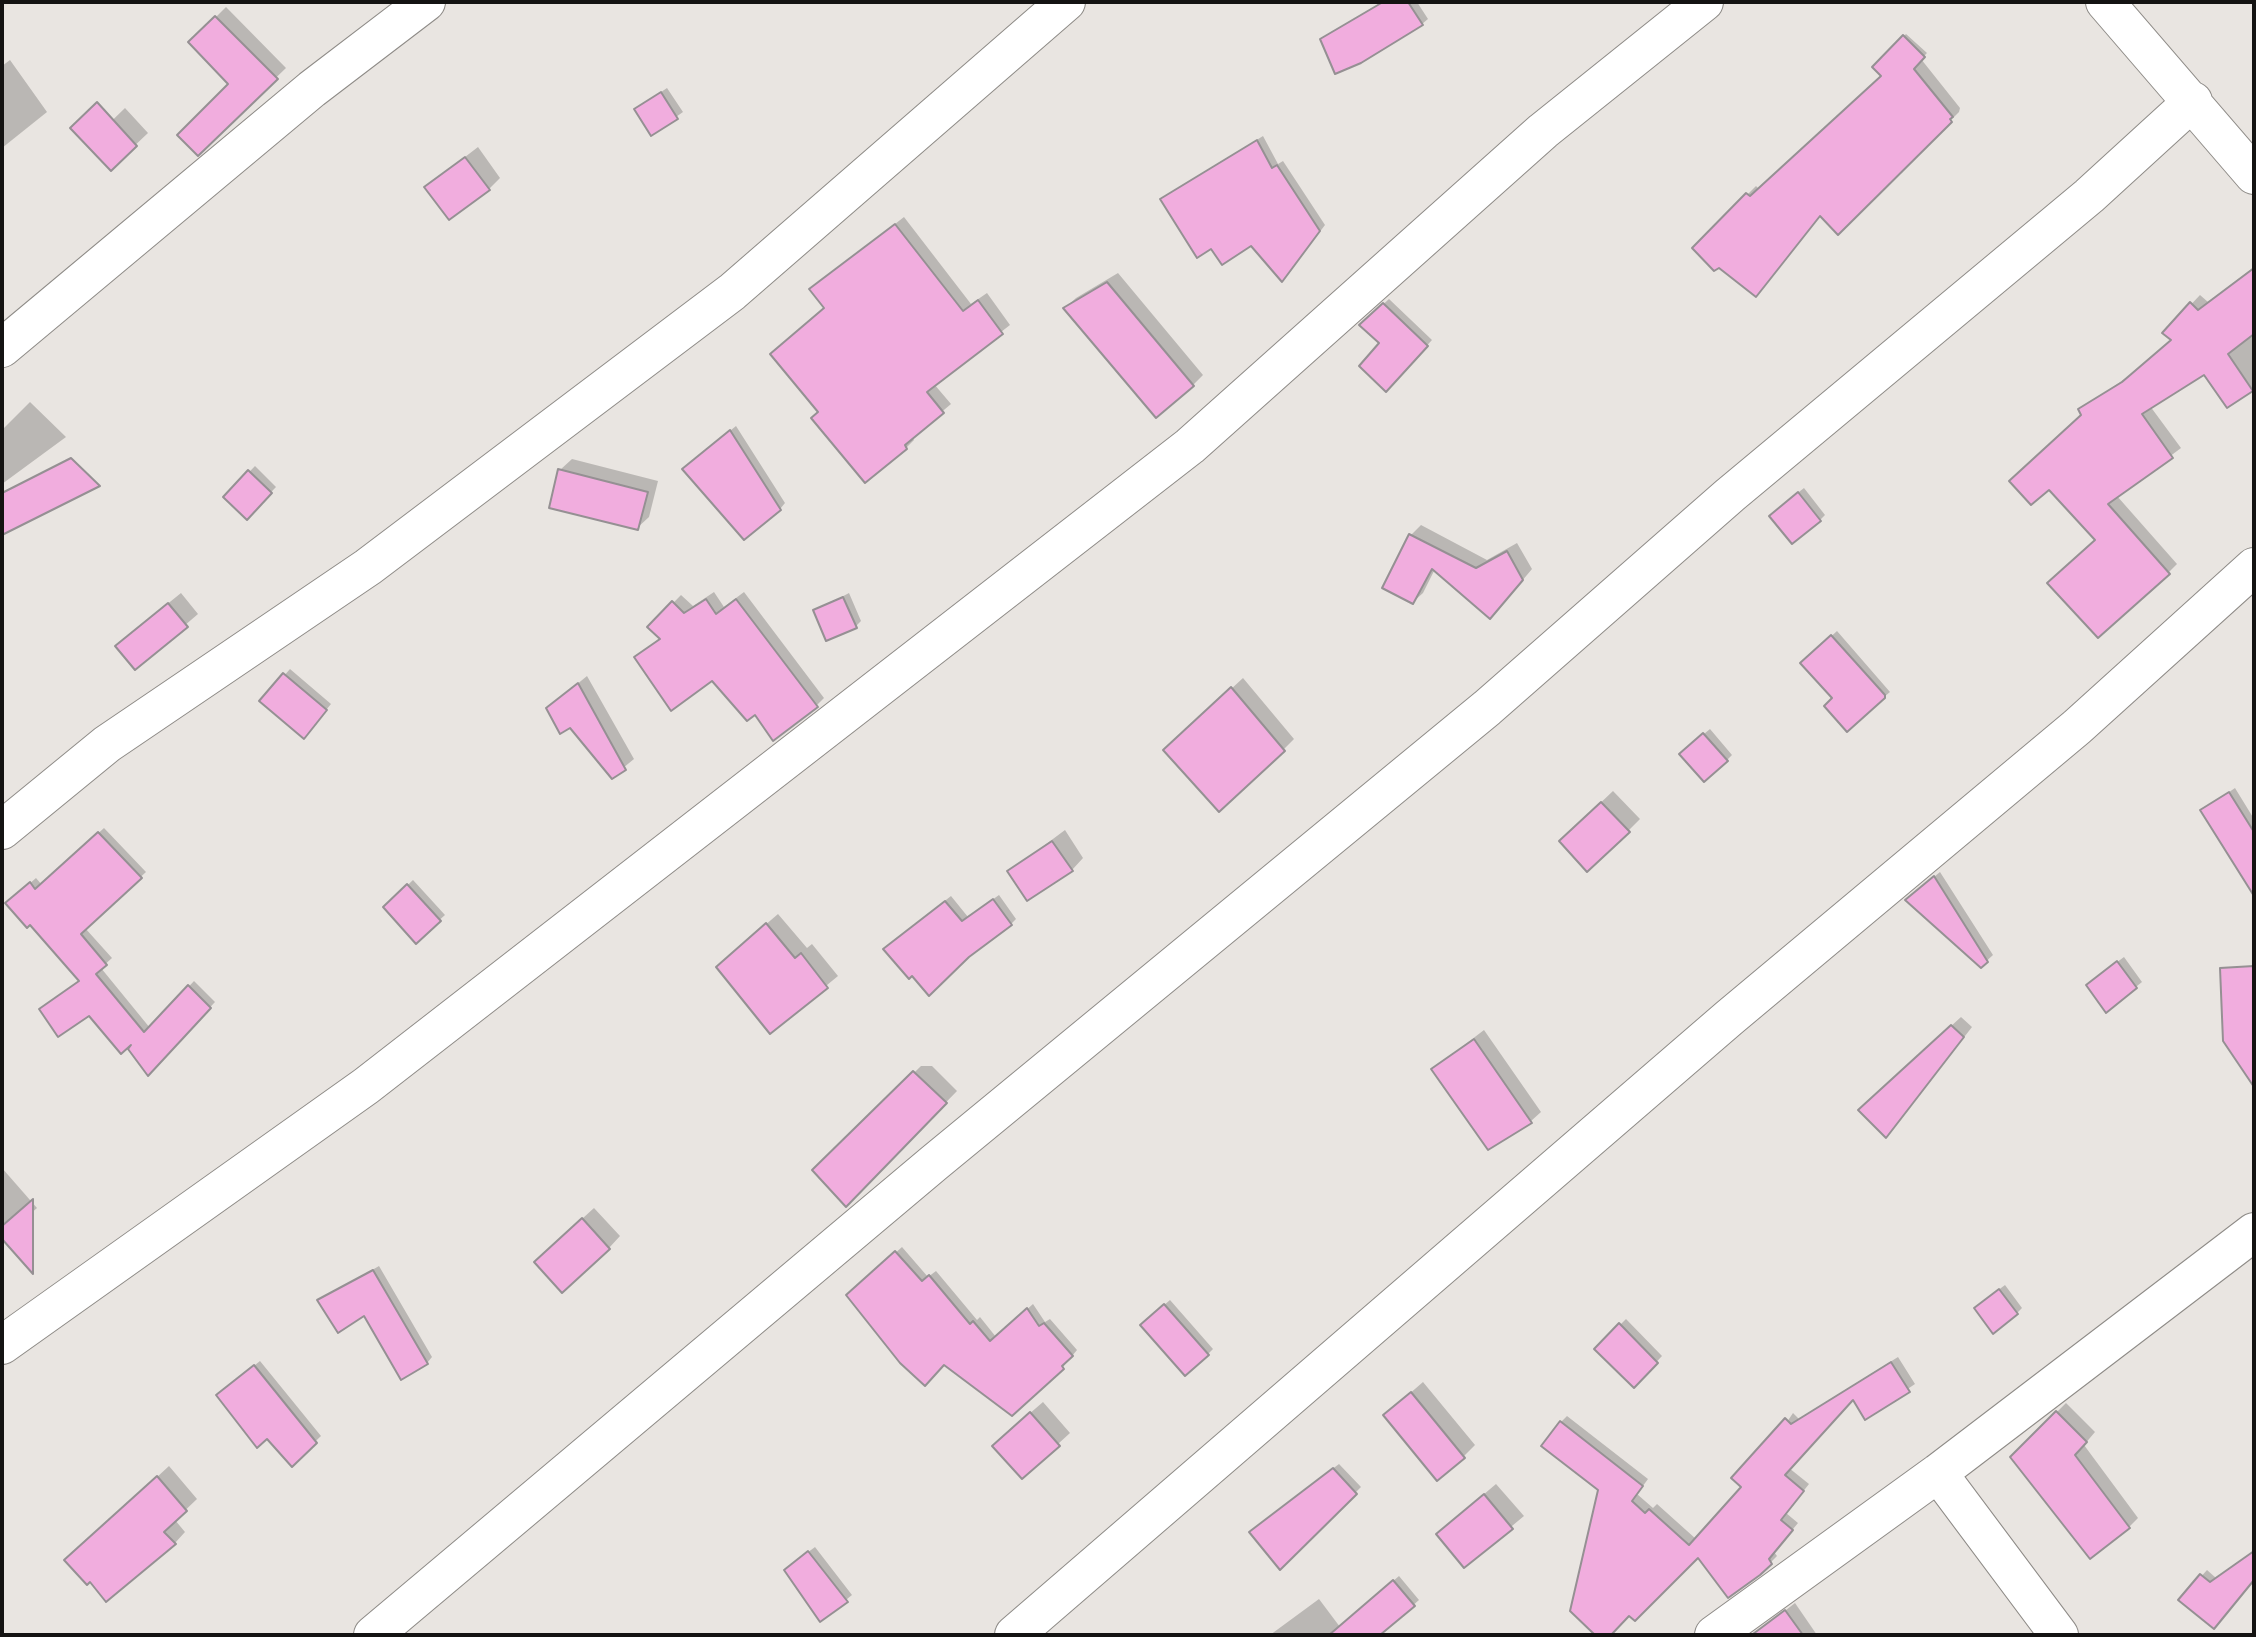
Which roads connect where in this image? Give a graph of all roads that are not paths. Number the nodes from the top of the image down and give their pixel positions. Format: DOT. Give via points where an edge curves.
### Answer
graph roads {
  1 [pos="426,2"];
  2 [pos="1066,2"];
  3 [pos="1704,2"];
  4 [pos="2105,2"];
  5 [pos="2193,102"];
  6 [pos="2254,175"];
  7 [pos="2,348"];
  8 [pos="2254,567"];
  9 [pos="2,830"];
  10 [pos="2254,1232"];
  11 [pos="2,1345"];
  12 [pos="1938,1473"];
  13 [pos="373,1635"];
  14 [pos="1014,1635"];
  15 [pos="1714,1635"];
  16 [pos="2059,1635"];
  1 -- 7 [label="street" via="312,89"];
  2 -- 9 [label="street" via="732,292 368,567 107,744"];
  3 -- 11 [label="street" via="1543,131 1190,446 366,1086"];
  4 -- 5 [label="street"];
  5 -- 6 [label="street"];
  5 -- 13 [label="street" via="2089,196 1730,495 1487,708 934,1163"];
  8 -- 14 [label="street" via="2077,727 1729,1018"];
  10 -- 12 [label="street"];
  12 -- 15 [label="street"];
  12 -- 16 [label="street"];
}
